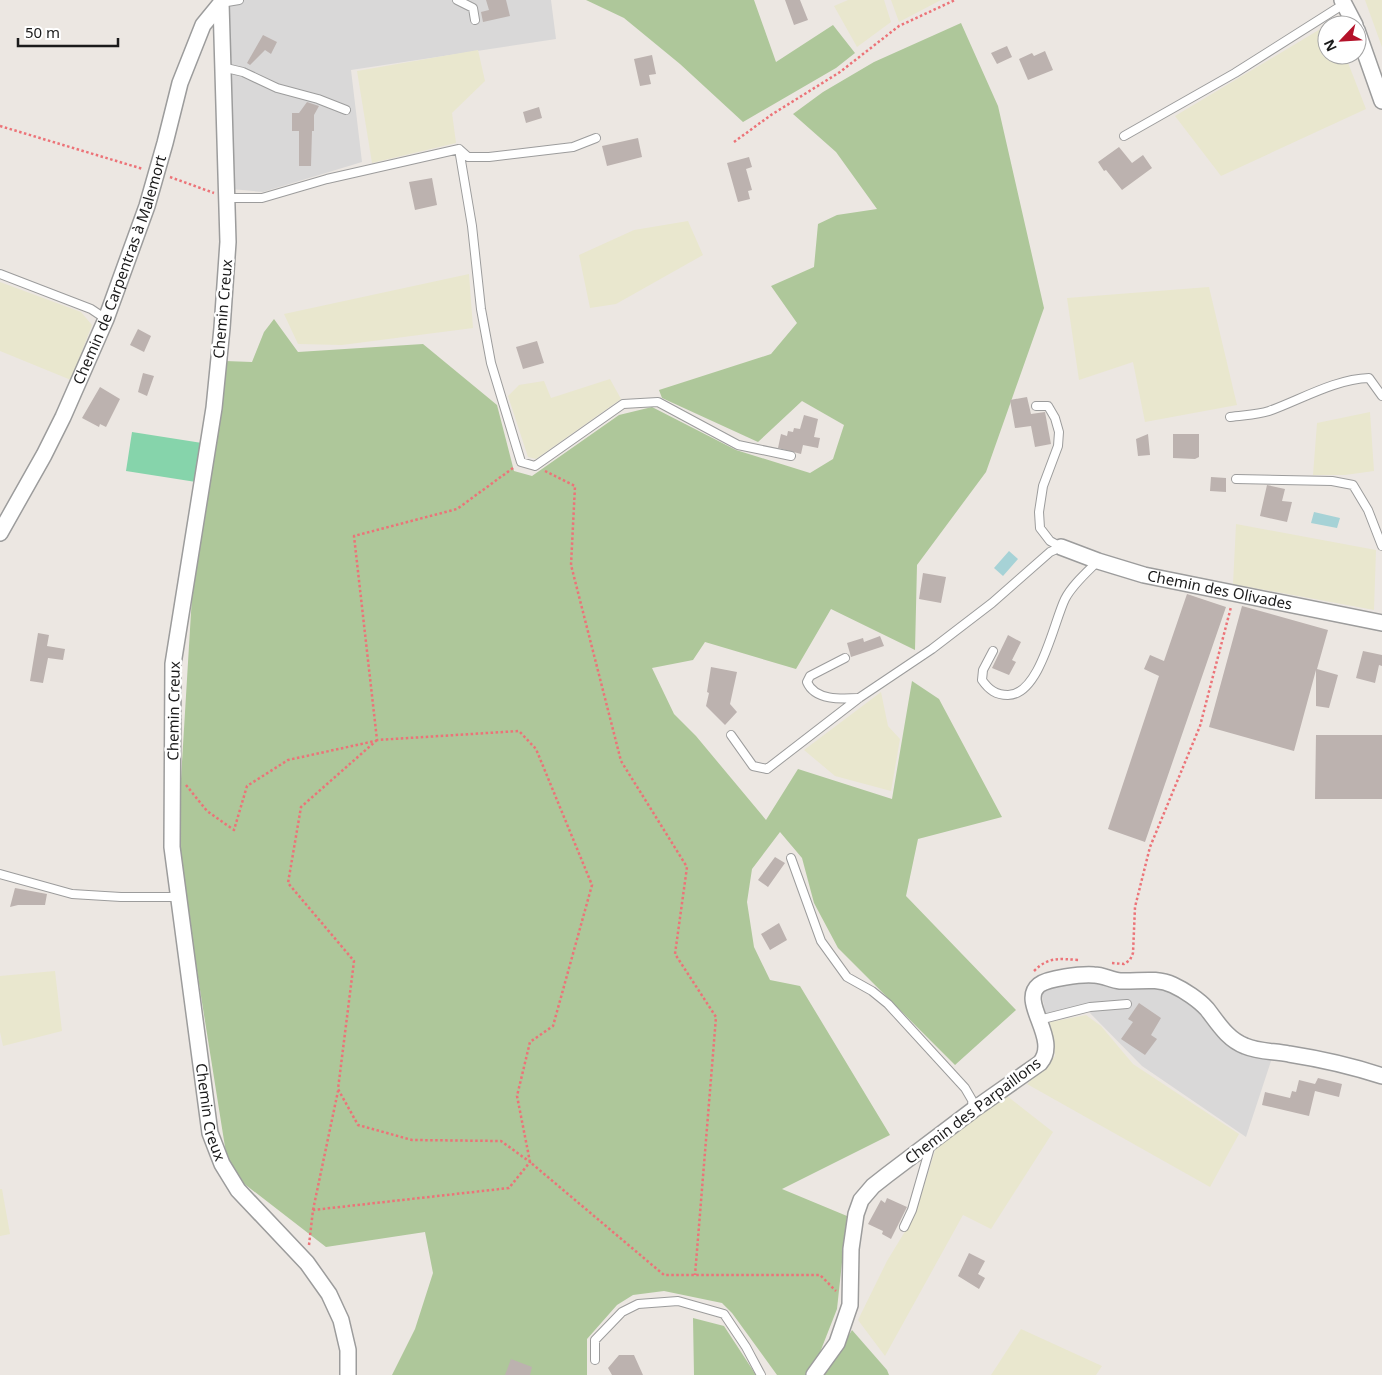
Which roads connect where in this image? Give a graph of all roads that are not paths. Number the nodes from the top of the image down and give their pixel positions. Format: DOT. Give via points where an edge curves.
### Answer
graph roads {
  1 [pos="238,0"];
  2 [pos="457,0"];
  3 [pos="221,2"];
  4 [pos="1343,2"];
  5 [pos="1350,15"];
  6 [pos="475,20"];
  7 [pos="1367,58"];
  8 [pos="222,67"];
  9 [pos="1382,101"];
  10 [pos="346,110"];
  11 [pos="1124,136"];
  12 [pos="596,138"];
  13 [pos="459,149"];
  14 [pos="227,198"];
  15 [pos="0,274"];
  16 [pos="106,319"];
  17 [pos="1382,396"];
  18 [pos="1036,406"];
  19 [pos="1230,417"];
  20 [pos="791,456"];
  21 [pos="1236,479"];
  22 [pos="0,533"];
  23 [pos="1382,546"];
  24 [pos="1061,547"];
  25 [pos="1098,561"];
  26 [pos="1382,623"];
  27 [pos="994,651"];
  28 [pos="845,658"];
  29 [pos="858,698"];
  30 [pos="731,736"];
  31 [pos="791,858"];
  32 [pos="0,874"];
  33 [pos="178,897"];
  34 [pos="1126,1004"];
  35 [pos="1039,1020"];
  36 [pos="1382,1076"];
  37 [pos="973,1110"];
  38 [pos="931,1142"];
  39 [pos="904,1227"];
  40 [pos="595,1360"];
  41 [pos="348,1375"];
  42 [pos="761,1375"];
  43 [pos="814,1375"];
  1 -- 3 [label="lane"];
  2 -- 6 [label="lane" via="473,8"];
  3 -- 8 [label="street, Chemin Creux"];
  3 -- 16 [label="street, Chemin de Carpentras à Malemort" via="203,25 180,84 147,206"];
  4 -- 5 [label="street"];
  4 -- 11 [label="lane" via="1235,73"];
  7 -- 9 [label="street"];
  8 -- 10 [label="lane"];
  8 -- 14 [label="street, Chemin Creux"];
  12 -- 13 [label="lane" via="573,147 489,157 468,157"];
  13 -- 14 [label="lane" via="327,179 262,198"];
  13 -- 20 [label="lane" via="491,363 520,462 534,466 623,404 658,402 738,445"];
  14 -- 33 [label="street, Chemin Creux" via="227,251 214,408 174,664 172,847"];
  15 -- 16 [label="lane" via="91,309"];
  16 -- 22 [label="street, Chemin de Carpentras à Malemort" via="44,455"];
  17 -- 19 [label="lane" via="1369,378 1356,378 1267,412"];
  18 -- 24 [label="lane" via="1048,406 1059,432 1039,512 1040,528 1050,541"];
  21 -- 23 [label="lane" via="1332,480 1353,485 1368,510"];
  24 -- 25 [label="street, Chemin des Olivades"];
  24 -- 29 [label="lane" via="1050,552 992,603 932,649"];
  25 -- 26 [label="street, Chemin des Olivades" via="1144,575"];
  25 -- 27 [label="lane" via="1065,598 1045,654 1022,689 1011,695 998,694 987,687 982,680 982,670"];
  28 -- 29 [label="lane" via="810,676 808,682 810,688 821,695 837,699"];
  29 -- 30 [label="lane" via="767,769 753,766"];
  31 -- 37 [label="lane" via="821,941 846,977 888,1004 965,1088"];
  32 -- 33 [label="lane" via="72,894"];
  33 -- 41 [label="street, Chemin Creux" via="210,1133 222,1164 238,1190 307,1263 330,1294 341,1320 348,1350"];
  34 -- 35 [label="lane" via="1090,1007"];
  35 -- 36 [label="street, Chemin des Parpaillons" via="1033,1000 1039,985 1066,976 1095,975 1119,981 1155,980 1173,984 1189,995 1205,1008 1231,1039 1243,1045 1331,1062"];
  35 -- 37 [label="street, Chemin des Parpaillons" via="1048,1044 1046,1056"];
  37 -- 38 [label="street, Chemin des Parpaillons"];
  38 -- 39 [label="lane"];
  38 -- 43 [label="street, Chemin des Parpaillons" via="880,1180 861,1200 851,1249 850,1305 837,1343"];
  40 -- 42 [label="lane" via="595,1340 622,1312 638,1304 678,1301 724,1314"];
}
